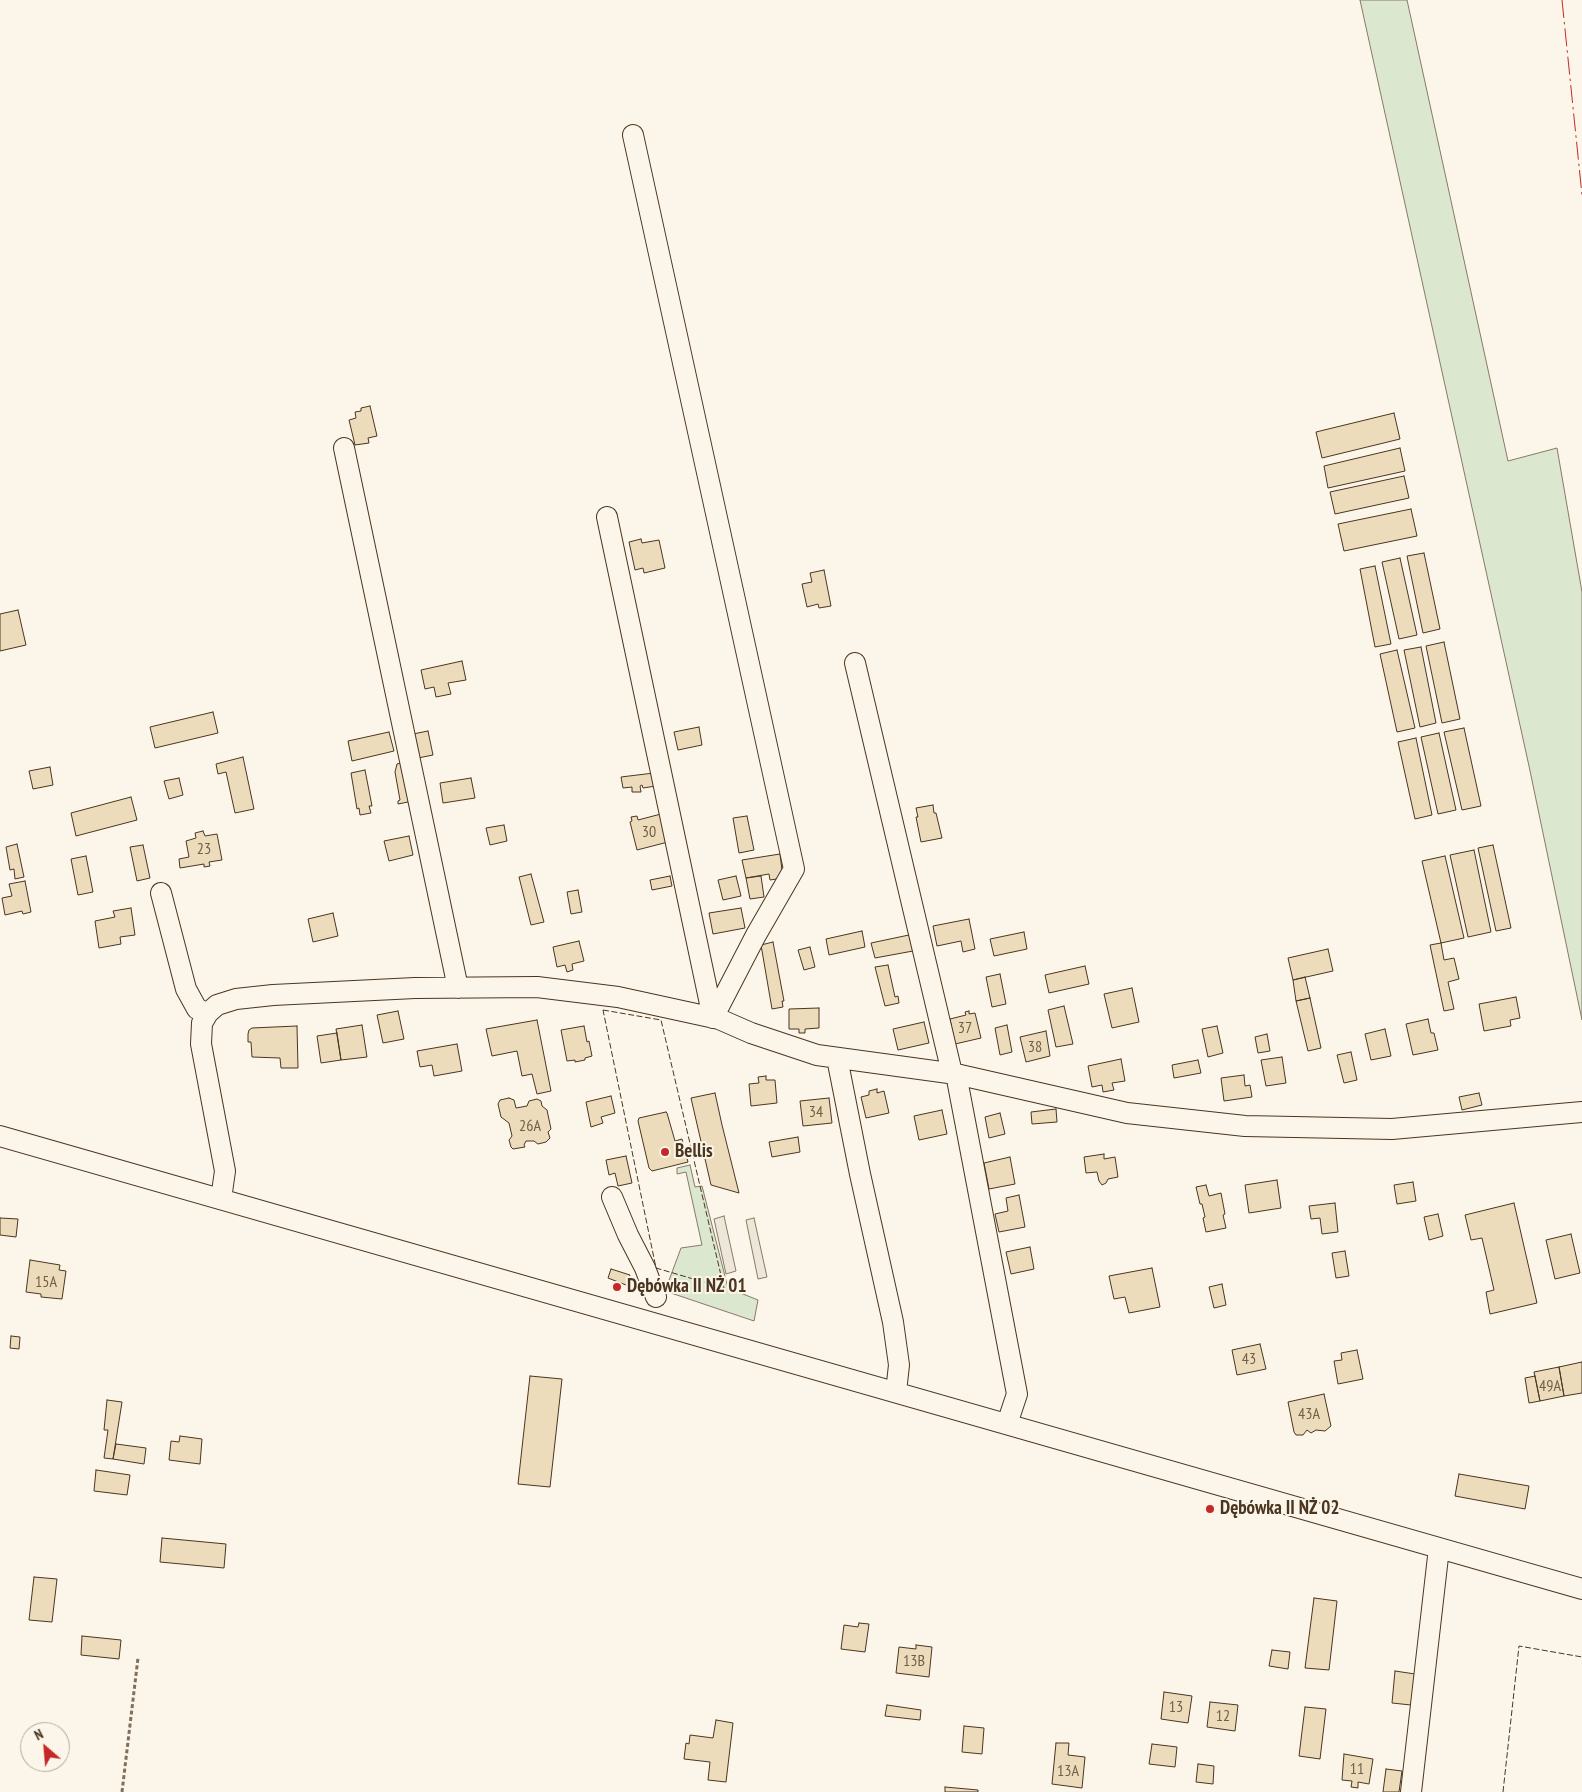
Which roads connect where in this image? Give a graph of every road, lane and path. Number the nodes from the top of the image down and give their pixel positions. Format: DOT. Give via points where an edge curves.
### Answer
graph roads {
  1 [pos="634,135"];
  2 [pos="344,448"];
  3 [pos="607,517"];
  4 [pos="855,663"];
  5 [pos="162,894"];
  6 [pos="458,988"];
  7 [pos="208,1013"];
  8 [pos="713,1018"];
  9 [pos="837,1058"];
  10 [pos="954,1074"];
  11 [pos="1582,1112"];
  12 [pos="0,1136"];
  13 [pos="612,1197"];
  14 [pos="221,1199"];
  15 [pos="656,1297"];
  16 [pos="896,1392"];
  17 [pos="1007,1424"];
  18 [pos="1439,1548"];
  19 [pos="1582,1589"];
  20 [pos="138,1658"];
  21 [pos="122,1792"];
  22 [pos="1411,1792"];
  1 -- 8 [label="street" via="794,869"];
  2 -- 6 [label="street"];
  3 -- 8 [label="street"];
  4 -- 10 [label="street"];
  5 -- 7 [label="street" via="186,989 197,1009"];
  6 -- 7 [label="street" via="273,995 236,999 217,1005"];
  6 -- 8 [label="street" via="537,987 618,997"];
  7 -- 14 [label="street" via="202,1024 201,1044 225,1172"];
  8 -- 9 [label="street" via="818,1055"];
  9 -- 10 [label="street"];
  9 -- 16 [label="street" via="893,1322 899,1365"];
  10 -- 11 [label="street" via="1127,1113 1244,1126 1392,1129"];
  10 -- 17 [label="street" via="1017,1394"];
  12 -- 14 [label="street"];
  13 -- 15 [label="street"];
  14 -- 16 [label="street"];
  16 -- 17 [label="street"];
  17 -- 18 [label="street"];
  18 -- 19 [label="street"];
  18 -- 22 [label="street"];
  20 -- 21 [label="path"];
}
